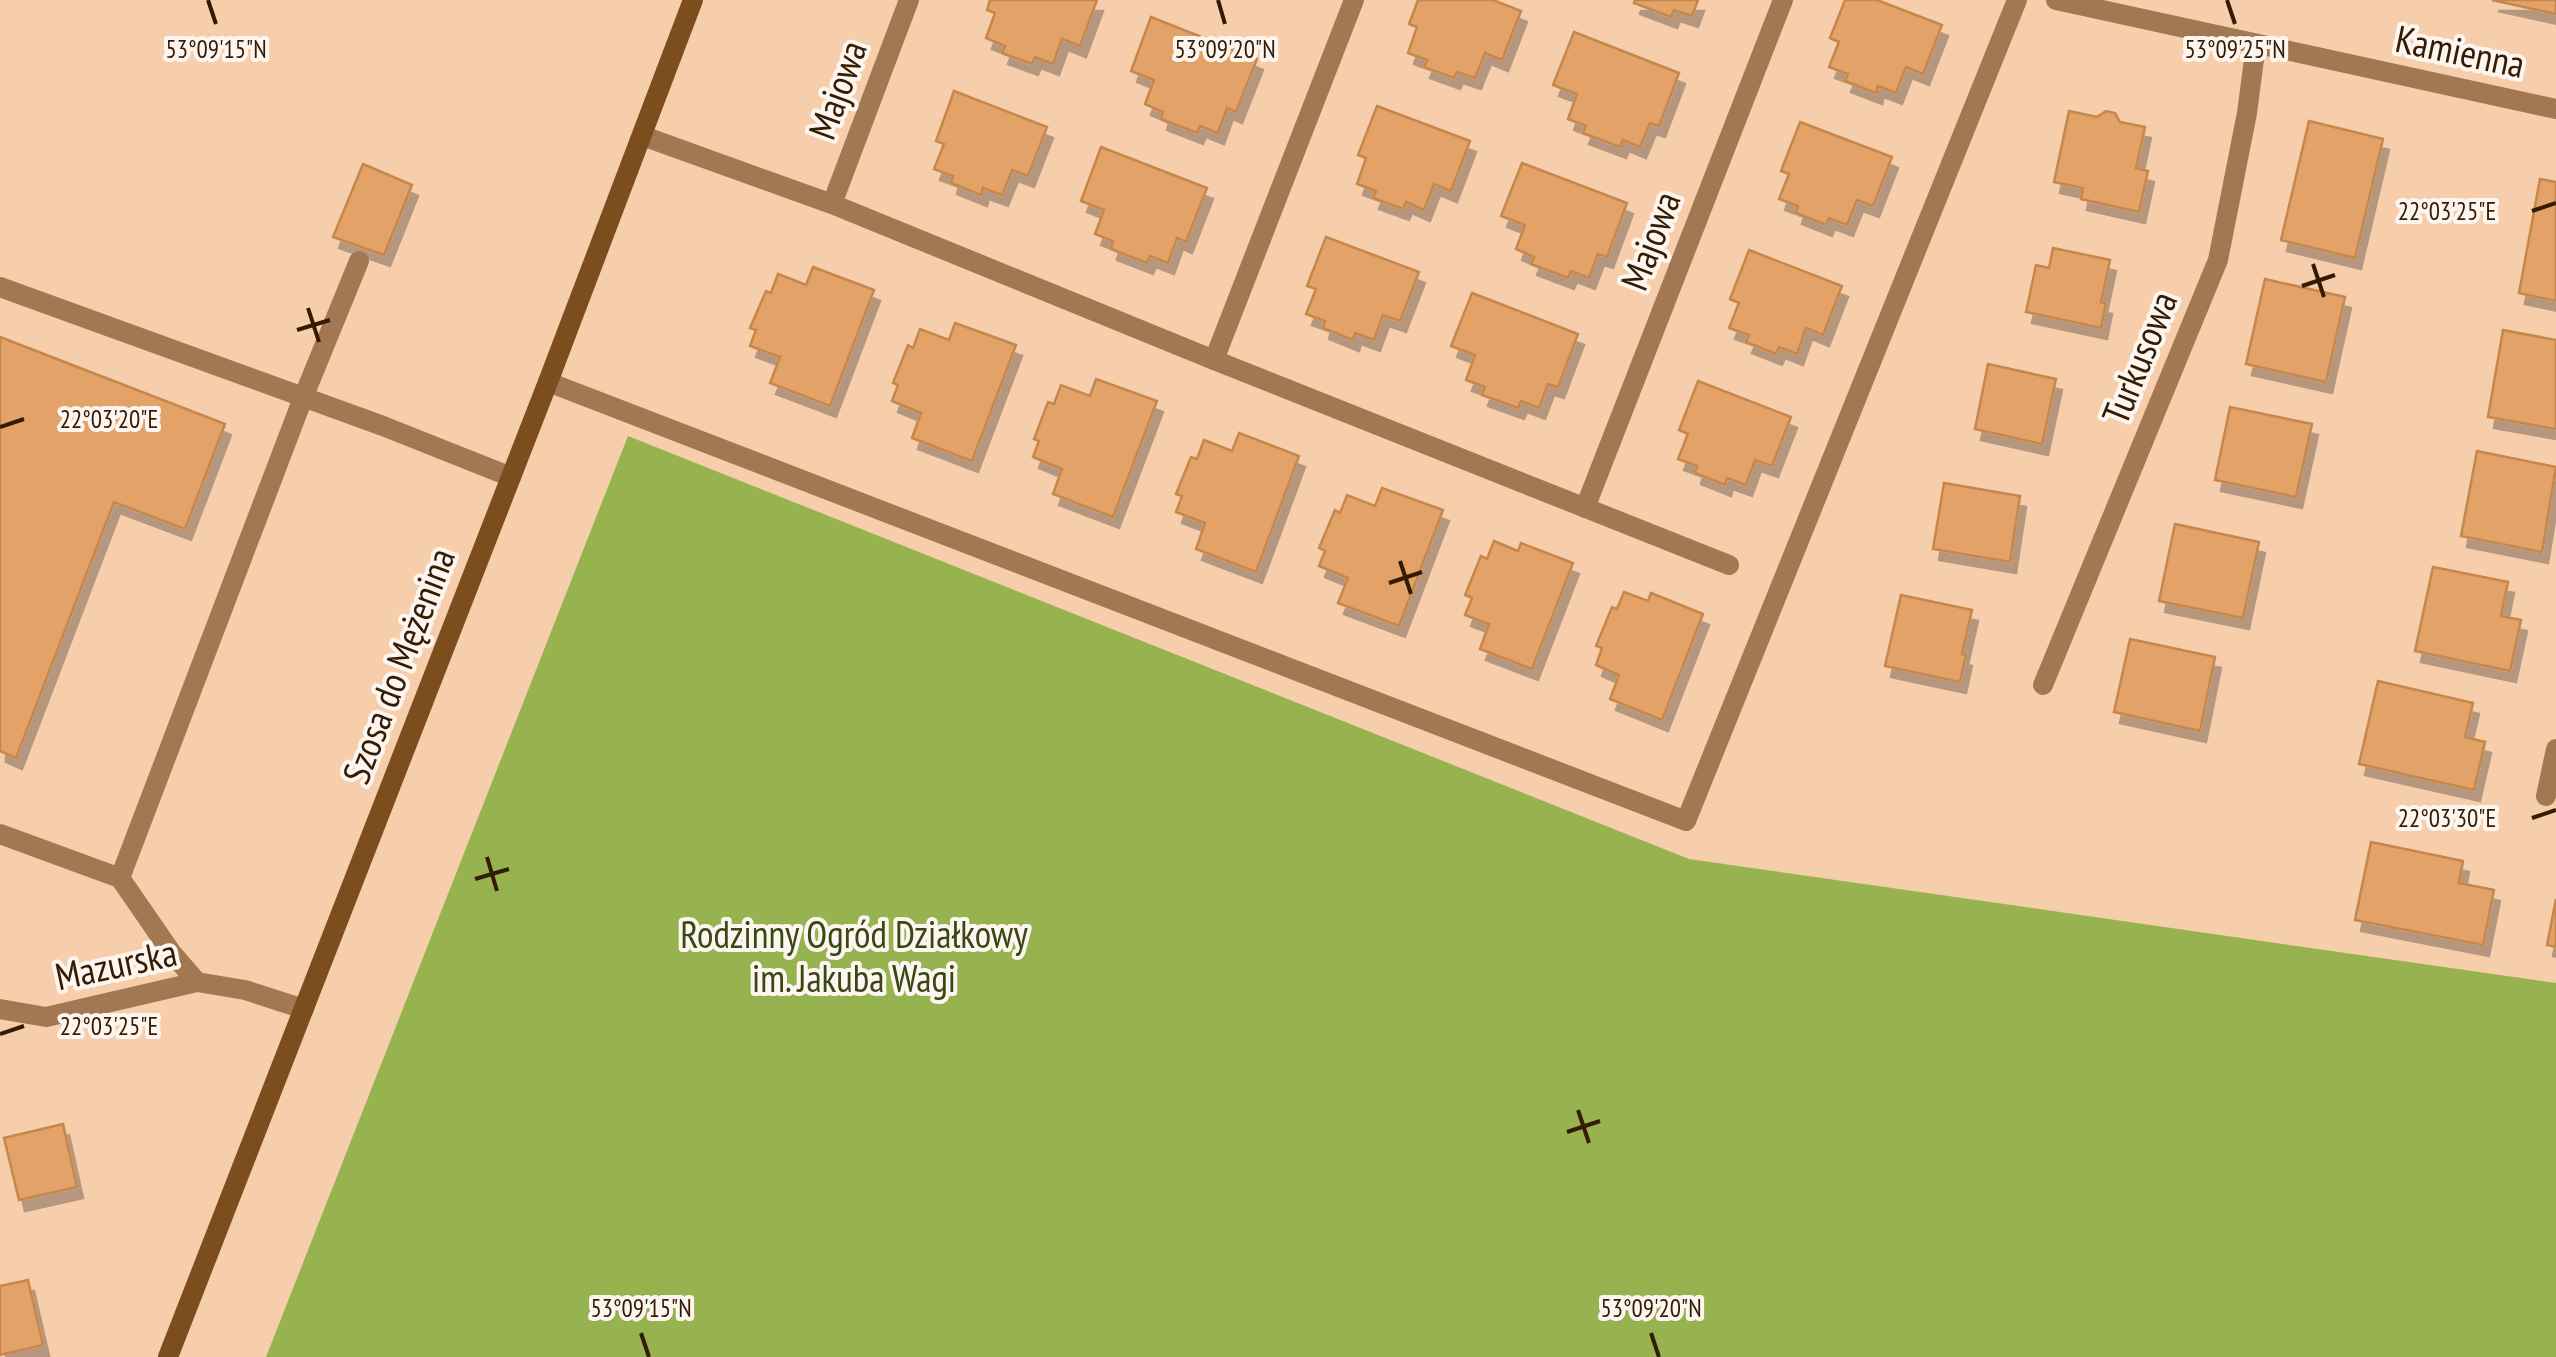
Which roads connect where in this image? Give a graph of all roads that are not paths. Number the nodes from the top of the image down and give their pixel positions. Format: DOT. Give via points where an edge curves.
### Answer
graph roads {
  1 [pos="693,0"];
  2 [pos="908,0"];
  3 [pos="1354,0"];
  4 [pos="1783,0"];
  5 [pos="2017,0"];
  6 [pos="2056,0"];
  7 [pos="2256,44"];
  8 [pos="2556,109"];
  9 [pos="643,136"];
  10 [pos="832,204"];
  11 [pos="358,261"];
  12 [pos="0,287"];
  13 [pos="1214,360"];
  14 [pos="548,382"];
  15 [pos="304,398"];
  16 [pos="511,478"];
  17 [pos="1585,508"];
  18 [pos="1730,565"];
  19 [pos="2042,685"];
  20 [pos="2556,749"];
  21 [pos="2546,796"];
  22 [pos="0,834"];
  23 [pos="120,878"];
  24 [pos="197,982"];
  25 [pos="0,1009"];
  26 [pos="304,1009"];
  27 [pos="168,1357"];
  1 -- 9 [label="main road, Szosa do Mężenina"];
  2 -- 10 [label="street, Majowa"];
  3 -- 13 [label="street"];
  4 -- 17 [label="street, Majowa"];
  5 -- 14 [label="street" via="1686,820"];
  6 -- 7 [label="street, Kamienna"];
  7 -- 8 [label="street, Kamienna"];
  7 -- 19 [label="street, Turkusowa" via="2218,260"];
  9 -- 10 [label="street"];
  9 -- 14 [label="main road, Szosa do Mężenina"];
  10 -- 13 [label="street"];
  11 -- 15 [label="street"];
  12 -- 15 [label="street"];
  13 -- 17 [label="street"];
  14 -- 16 [label="main road, Szosa do Mężenina"];
  15 -- 16 [label="street"];
  15 -- 23 [label="street"];
  16 -- 26 [label="main road, Szosa do Mężenina"];
  17 -- 18 [label="street"];
  20 -- 21 [label="street"];
  22 -- 23 [label="street"];
  23 -- 24 [label="street"];
  24 -- 25 [label="street, Mazurska" via="46,1016"];
  24 -- 26 [label="street, Mazurska"];
  26 -- 27 [label="main road, Szosa do Mężenina"];
}
